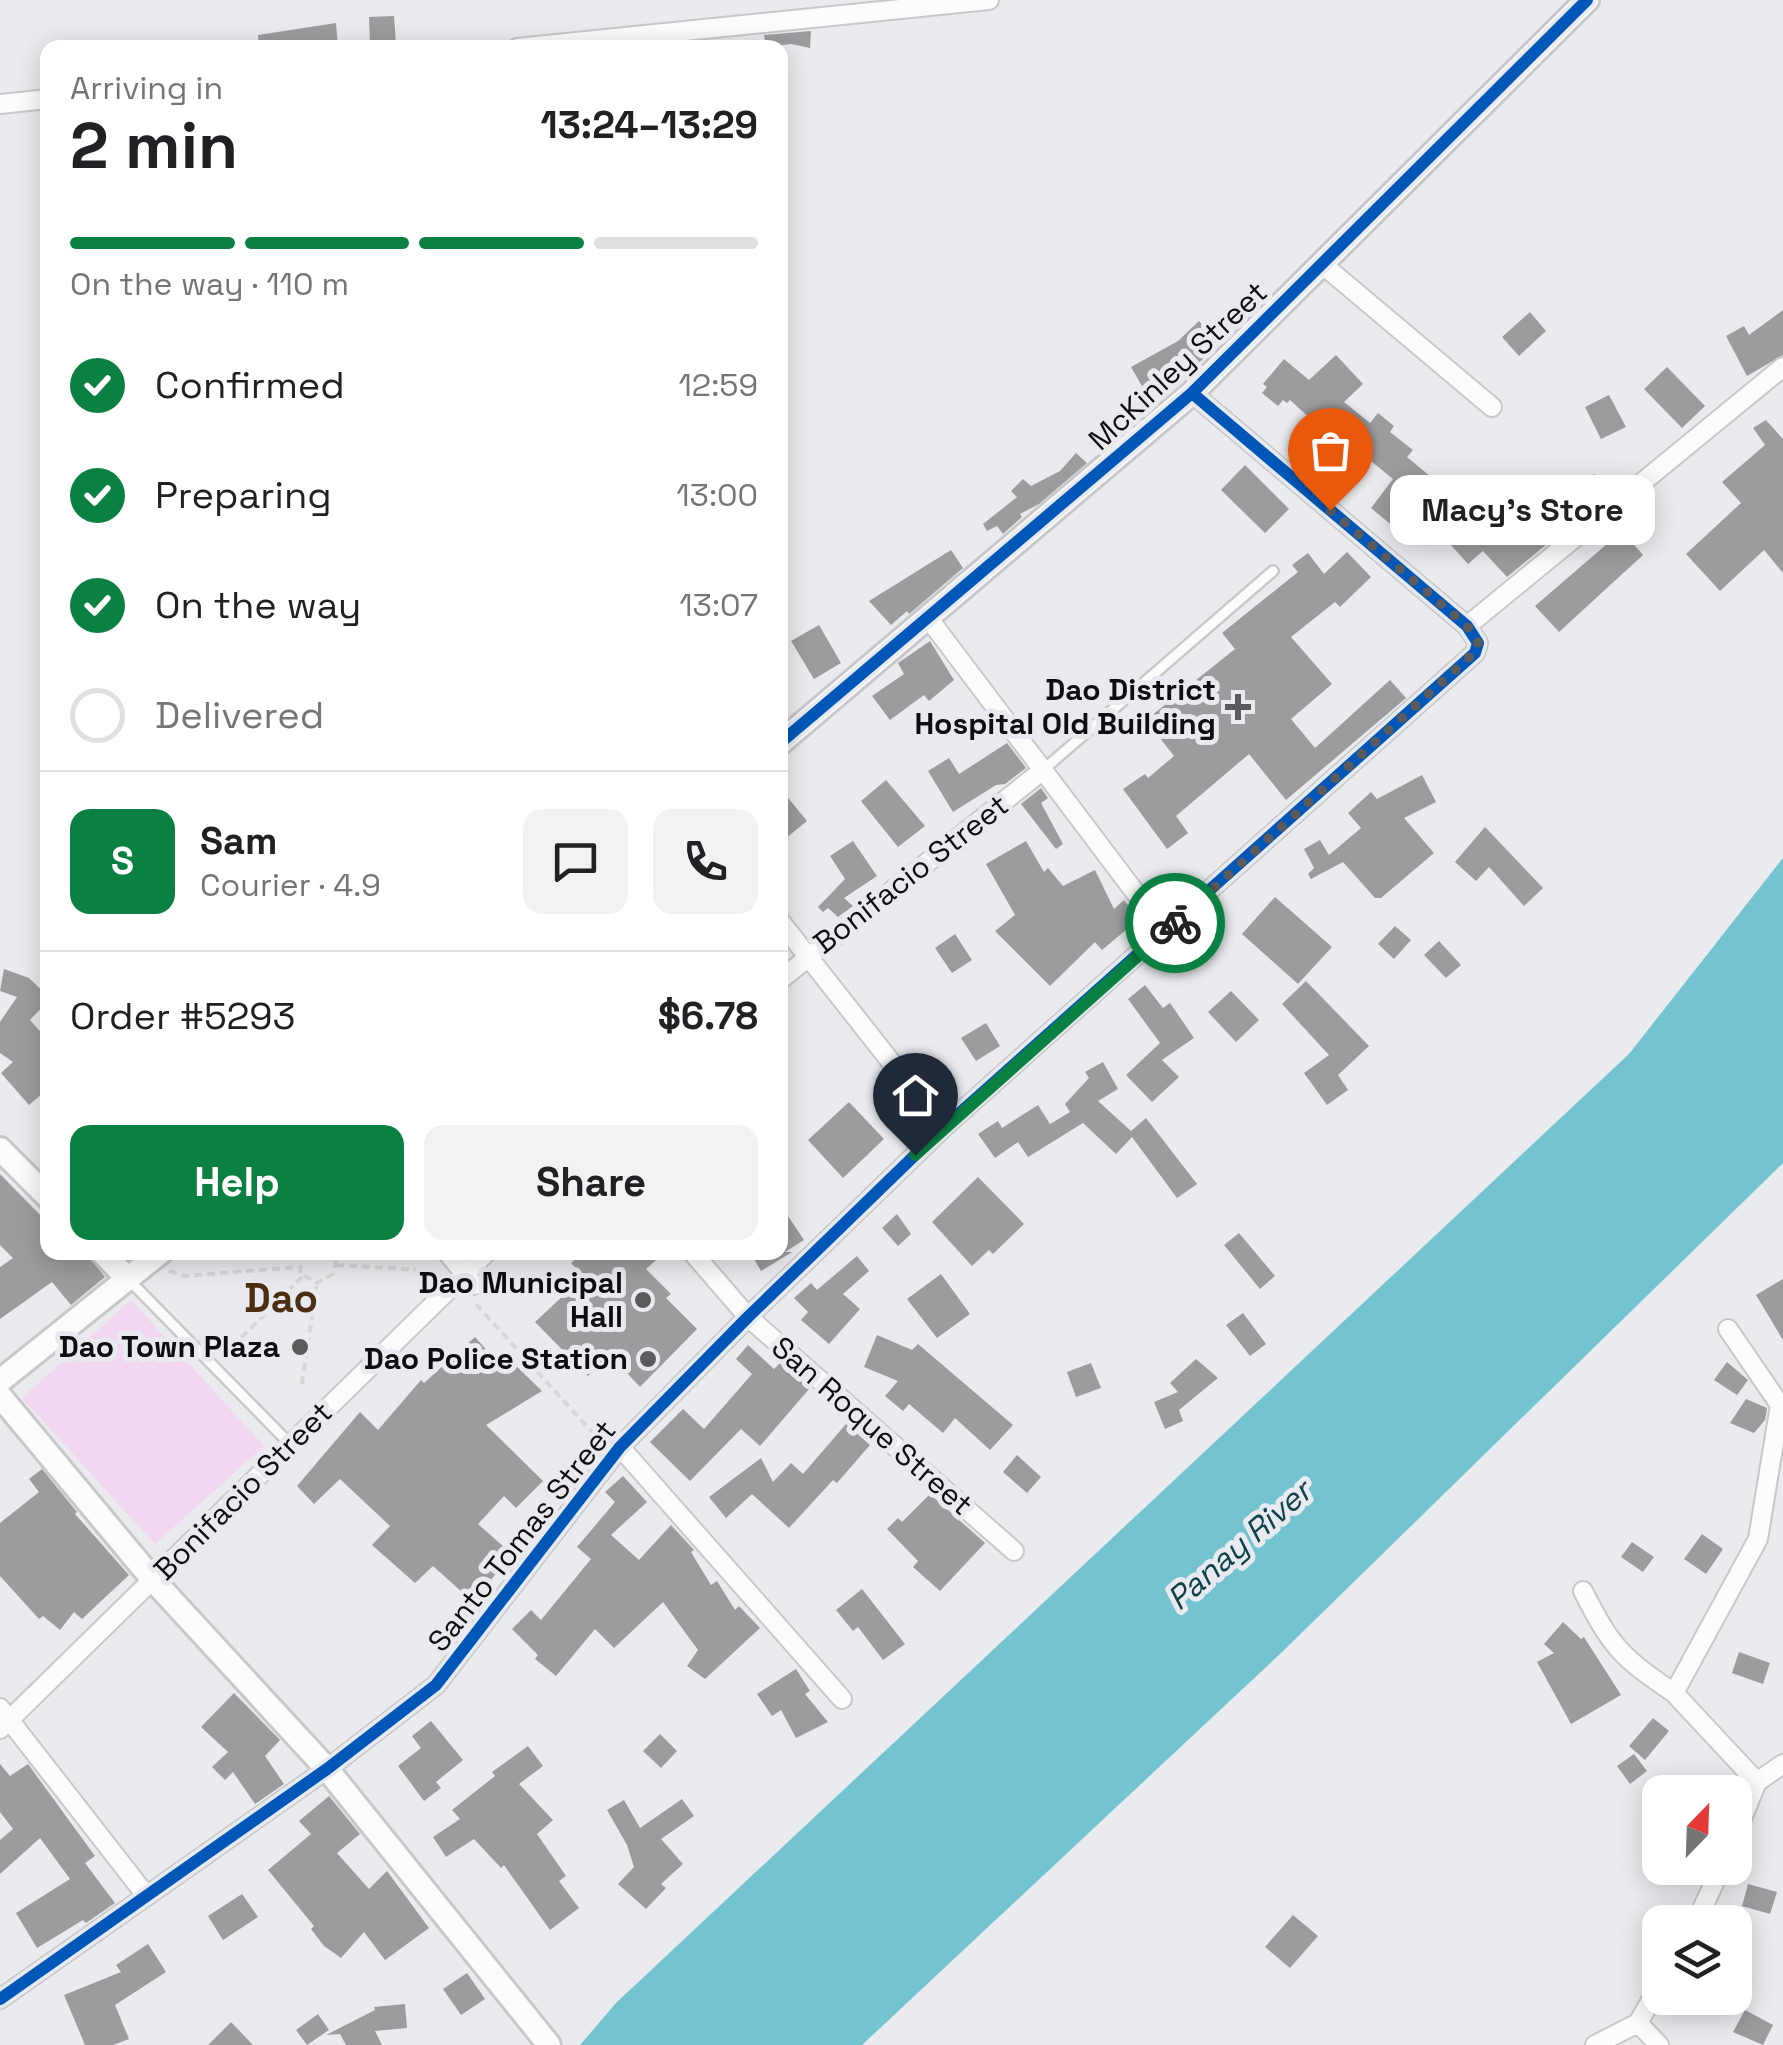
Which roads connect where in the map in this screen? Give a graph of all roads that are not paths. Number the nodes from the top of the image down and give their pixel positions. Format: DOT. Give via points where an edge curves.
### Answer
graph roads {
  1 [pos="989,0"];
  2 [pos="1587,0"];
  3 [pos="596,40"];
  4 [pos="40,99"];
  5 [pos="0,104"];
  6 [pos="1322,264"];
  7 [pos="1783,366"];
  8 [pos="1192,393"];
  9 [pos="1492,407"];
  10 [pos="1273,571"];
  11 [pos="929,619"];
  12 [pos="1467,626"];
  13 [pos="788,736"];
  14 [pos="1043,770"];
  15 [pos="788,931"];
  16 [pos="1165,932"];
  17 [pos="808,954"];
  18 [pos="788,973"];
  19 [pos="943,1128"];
  20 [pos="0,1149"];
  21 [pos="40,1189"];
  22 [pos="110,1260"];
  23 [pos="152,1260"];
  24 [pos="454,1260"];
  25 [pos="482,1260"];
  26 [pos="699,1260"];
  27 [pos="128,1279"];
  28 [pos="469,1279"];
  29 [pos="748,1318"];
  30 [pos="1728,1329"];
  31 [pos="0,1382"];
  32 [pos="0,1396"];
  33 [pos="289,1443"];
  34 [pos="620,1447"];
  35 [pos="1014,1551"];
  36 [pos="154,1581"];
  37 [pos="1582,1591"];
  38 [pos="1674,1693"];
  39 [pos="842,1699"];
  40 [pos="3,1719"];
  41 [pos="1783,1764"];
  42 [pos="327,1769"];
  43 [pos="1757,1782"];
  44 [pos="1752,1794"];
  45 [pos="145,1894"];
  46 [pos="1,1997"];
  47 [pos="1643,2015"];
  48 [pos="1638,2024"];
  49 [pos="549,2045"];
  50 [pos="1595,2045"];
  51 [pos="1659,2045"];
  1 -- 3 [label="street"];
  2 -- 6 [label="street, McKinley Street"];
  4 -- 5 [label="street"];
  6 -- 8 [label="street, McKinley Street"];
  6 -- 9 [label="street"];
  7 -- 12 [label="street"];
  8 -- 11 [label="street, McKinley Street"];
  8 -- 12 [label="street"];
  10 -- 14 [label="lane"];
  11 -- 13 [label="street, McKinley Street"];
  11 -- 14 [label="street"];
  12 -- 16 [label="street, Santo Tomas Street" via="1478,643 1474,653"];
  14 -- 16 [label="street"];
  14 -- 17 [label="street, Bonifacio Street"];
  15 -- 17 [label="street"];
  16 -- 19 [label="street, Santo Tomas Street"];
  17 -- 18 [label="street, Bonifacio Street"];
  17 -- 19 [label="street"];
  19 -- 29 [label="street, Santo Tomas Street"];
  20 -- 21 [label="street"];
  22 -- 27 [label="street"];
  23 -- 27 [label="street"];
  24 -- 28 [label="street"];
  25 -- 28 [label="street, Bonifacio Street"];
  26 -- 29 [label="street, San Roque Street"];
  27 -- 31 [label="street"];
  27 -- 33 [label="lane"];
  28 -- 33 [label="street, Bonifacio Street"];
  29 -- 34 [label="street, Santo Tomas Street"];
  29 -- 35 [label="street, San Roque Street"];
  30 -- 38 [label="street" via="1780,1405 1758,1539"];
  32 -- 36 [label="street"];
  33 -- 36 [label="street, Bonifacio Street"];
  34 -- 39 [label="street"];
  34 -- 42 [label="street, Santo Tomas Street" via="436,1685"];
  36 -- 40 [label="street, Bonifacio Street"];
  36 -- 42 [label="street"];
  37 -- 38 [label="street" via="1624,1659"];
  38 -- 43 [label="street"];
  40 -- 45 [label="street"];
  41 -- 43 [label="street"];
  42 -- 45 [label="street, Santo Tomas Street"];
  42 -- 49 [label="street"];
  43 -- 44 [label="street"];
  45 -- 46 [label="street, Santo Tomas Street"];
  47 -- 48 [label="street"];
  48 -- 50 [label="street"];
  48 -- 51 [label="street"];
}
